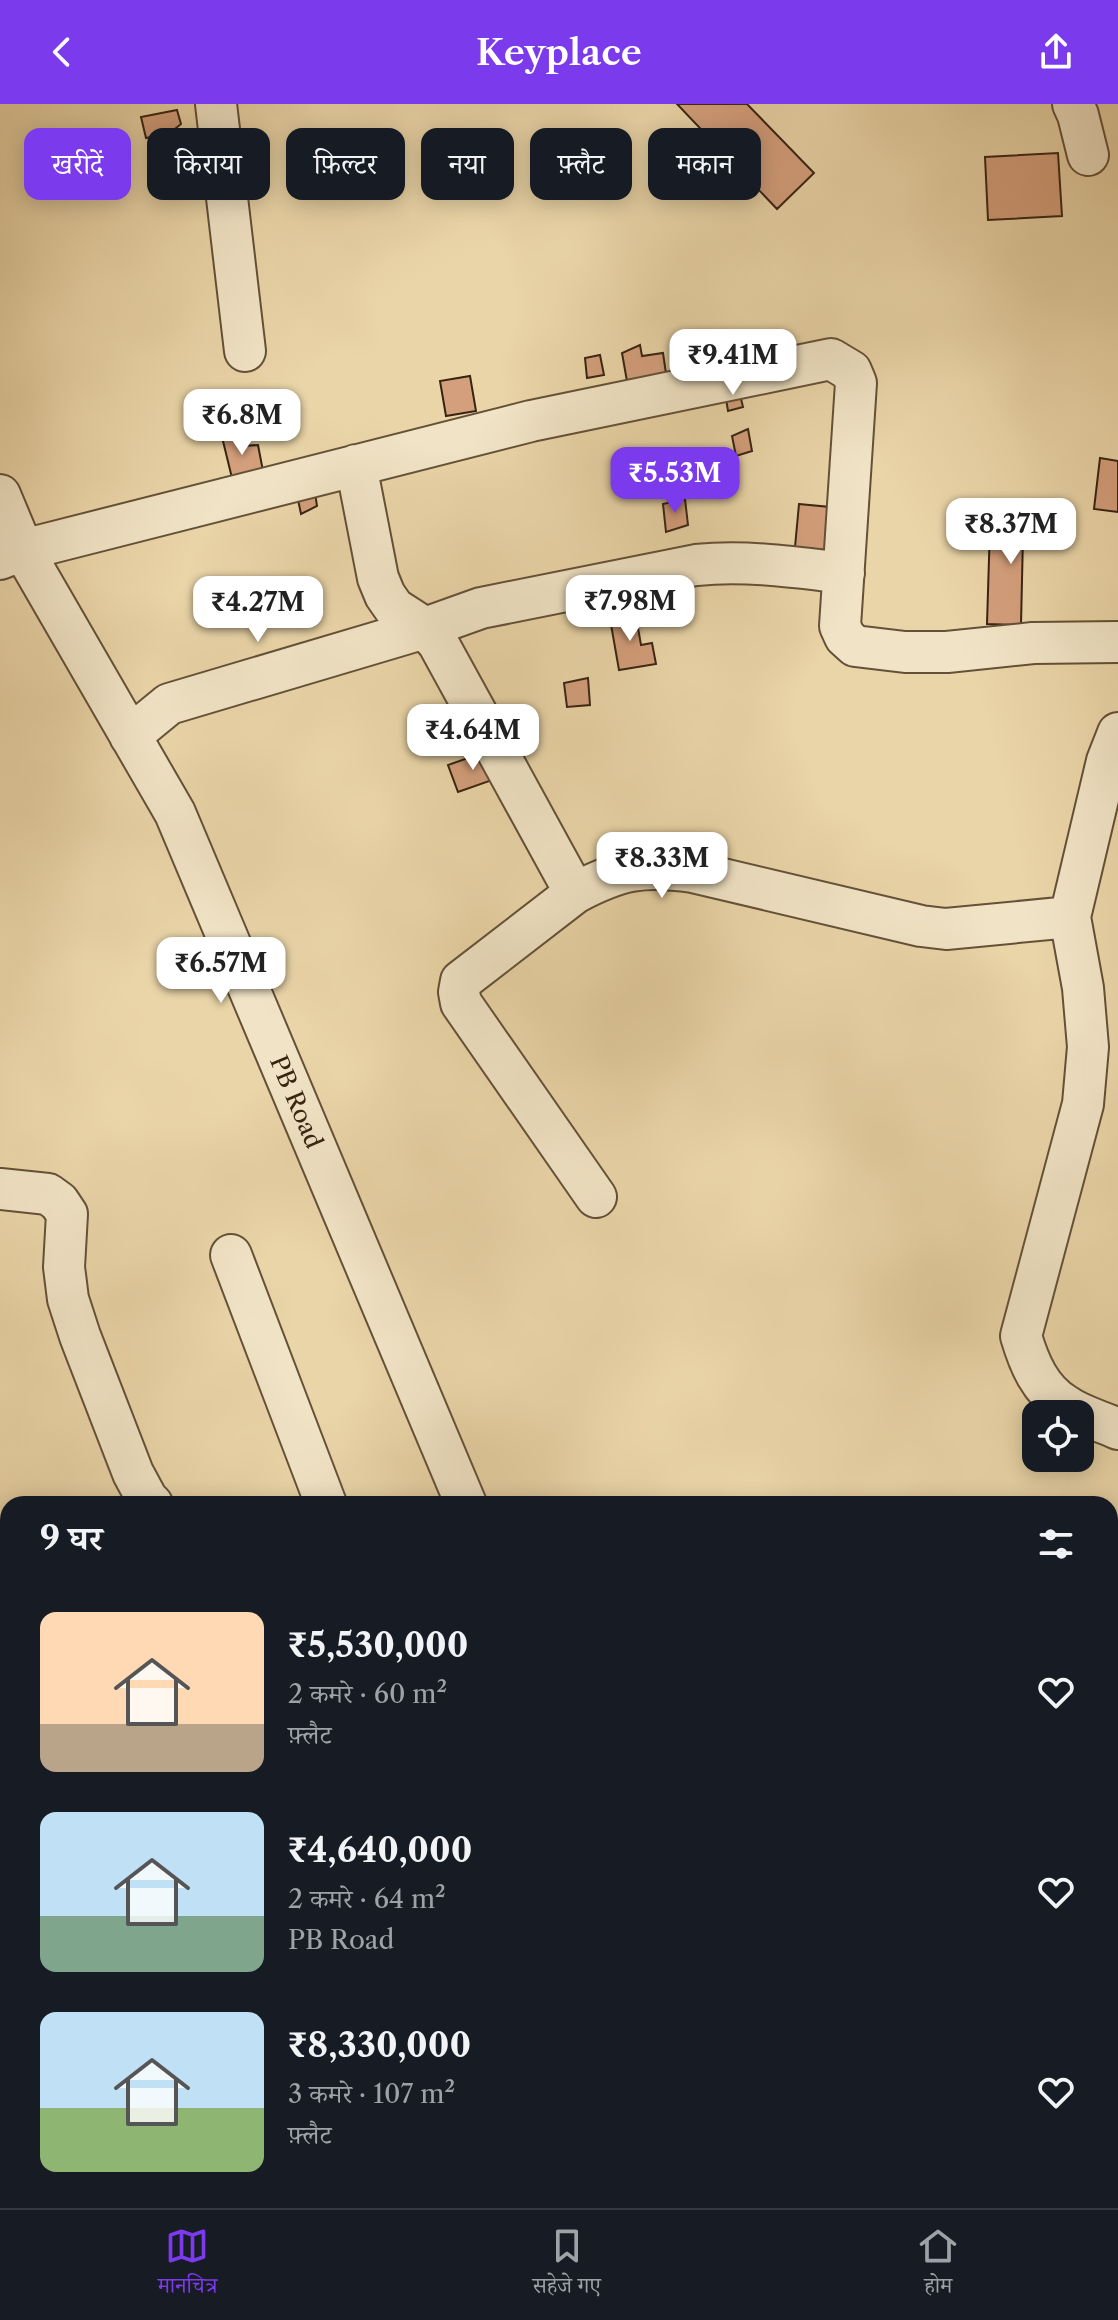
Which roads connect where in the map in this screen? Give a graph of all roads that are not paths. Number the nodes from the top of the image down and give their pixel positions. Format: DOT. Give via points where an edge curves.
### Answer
graph roads {
  1 [pos="216,104"];
  2 [pos="1073,104"];
  3 [pos="1088,155"];
  4 [pos="245,351"];
  5 [pos="356,465"];
  6 [pos="0,495"];
  7 [pos="12,554"];
  8 [pos="844,573"];
  9 [pos="425,628"];
  10 [pos="1118,642"];
  11 [pos="1118,733"];
  12 [pos="130,736"];
  13 [pos="575,893"];
  14 [pos="1070,917"];
  15 [pos="0,1189"];
  16 [pos="596,1197"];
  17 [pos="231,1255"];
  18 [pos="1118,1429"];
  19 [pos="145,1496"];
  20 [pos="323,1496"];
  21 [pos="461,1496"];
  1 -- 4 [label="street"];
  2 -- 3 [label="street"];
  5 -- 7 [label="street"];
  5 -- 8 [label="street" via="531,421 831,359 851,371 856,383"];
  5 -- 9 [label="street" via="385,595 394,608"];
  6 -- 7 [label="street, PB Road"];
  7 -- 12 [label="street, PB Road"];
  8 -- 9 [label="street" via="727,561 696,565 505,602"];
  8 -- 10 [label="street" via="840,626 855,646 947,652"];
  9 -- 12 [label="street" via="169,704"];
  9 -- 13 [label="street" via="444,653"];
  11 -- 14 [label="street"];
  12 -- 21 [label="street, PB Road" via="175,813"];
  13 -- 14 [label="street" via="617,874 660,867 921,926 946,929"];
  13 -- 16 [label="street" via="461,981 459,992 461,1003"];
  14 -- 18 [label="street" via="1088,1047 1083,1104 1021,1336 1040,1382 1064,1405"];
  15 -- 19 [label="street" via="48,1194 67,1214 68,1299"];
  17 -- 20 [label="street"];
}
